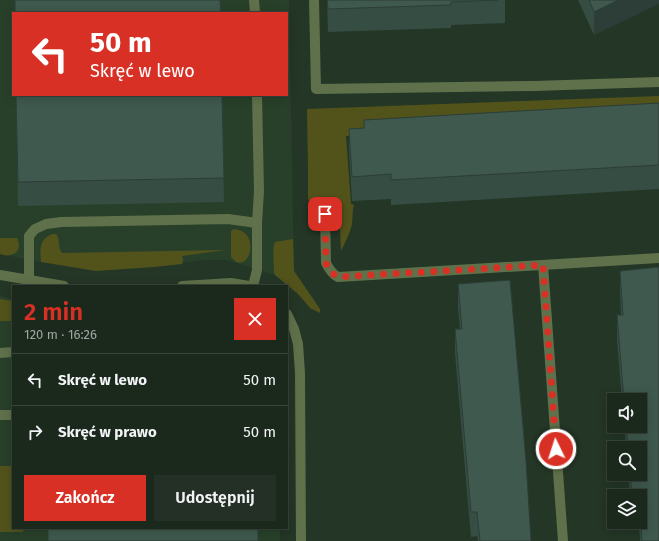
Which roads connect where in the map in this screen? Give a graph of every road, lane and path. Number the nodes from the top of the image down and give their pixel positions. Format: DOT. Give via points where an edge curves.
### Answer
graph roads {
  1 [pos="254,0"];
  2 [pos="314,0"];
  3 [pos="255,12"];
  4 [pos="659,82"];
  5 [pos="257,96"];
  6 [pos="325,214"];
  7 [pos="257,223"];
  8 [pos="659,258"];
  9 [pos="543,265"];
  10 [pos="0,275"];
  11 [pos="29,280"];
  12 [pos="58,285"];
  13 [pos="198,285"];
  14 [pos="243,285"];
  15 [pos="253,285"];
  16 [pos="288,316"];
  17 [pos="12,352"];
  18 [pos="0,353"];
  19 [pos="0,415"];
  20 [pos="12,415"];
  21 [pos="301,541"];
  22 [pos="563,541"];
  1 -- 3 [label="street"];
  2 -- 4 [label="street" via="316,89"];
  5 -- 7 [label="street" via="260,192"];
  6 -- 9 [label="street" via="326,263 338,277"];
  7 -- 11 [label="street" via="228,220 46,224 35,229 29,236"];
  7 -- 15 [label="street" via="257,270"];
  8 -- 9 [label="street"];
  9 -- 22 [label="street"];
  10 -- 11 [label="street"];
  11 -- 12 [label="street"];
  13 -- 14 [label="street"];
  16 -- 21 [label="street" via="298,344 300,373"];
  17 -- 18 [label="street"];
  19 -- 20 [label="street"];
}
